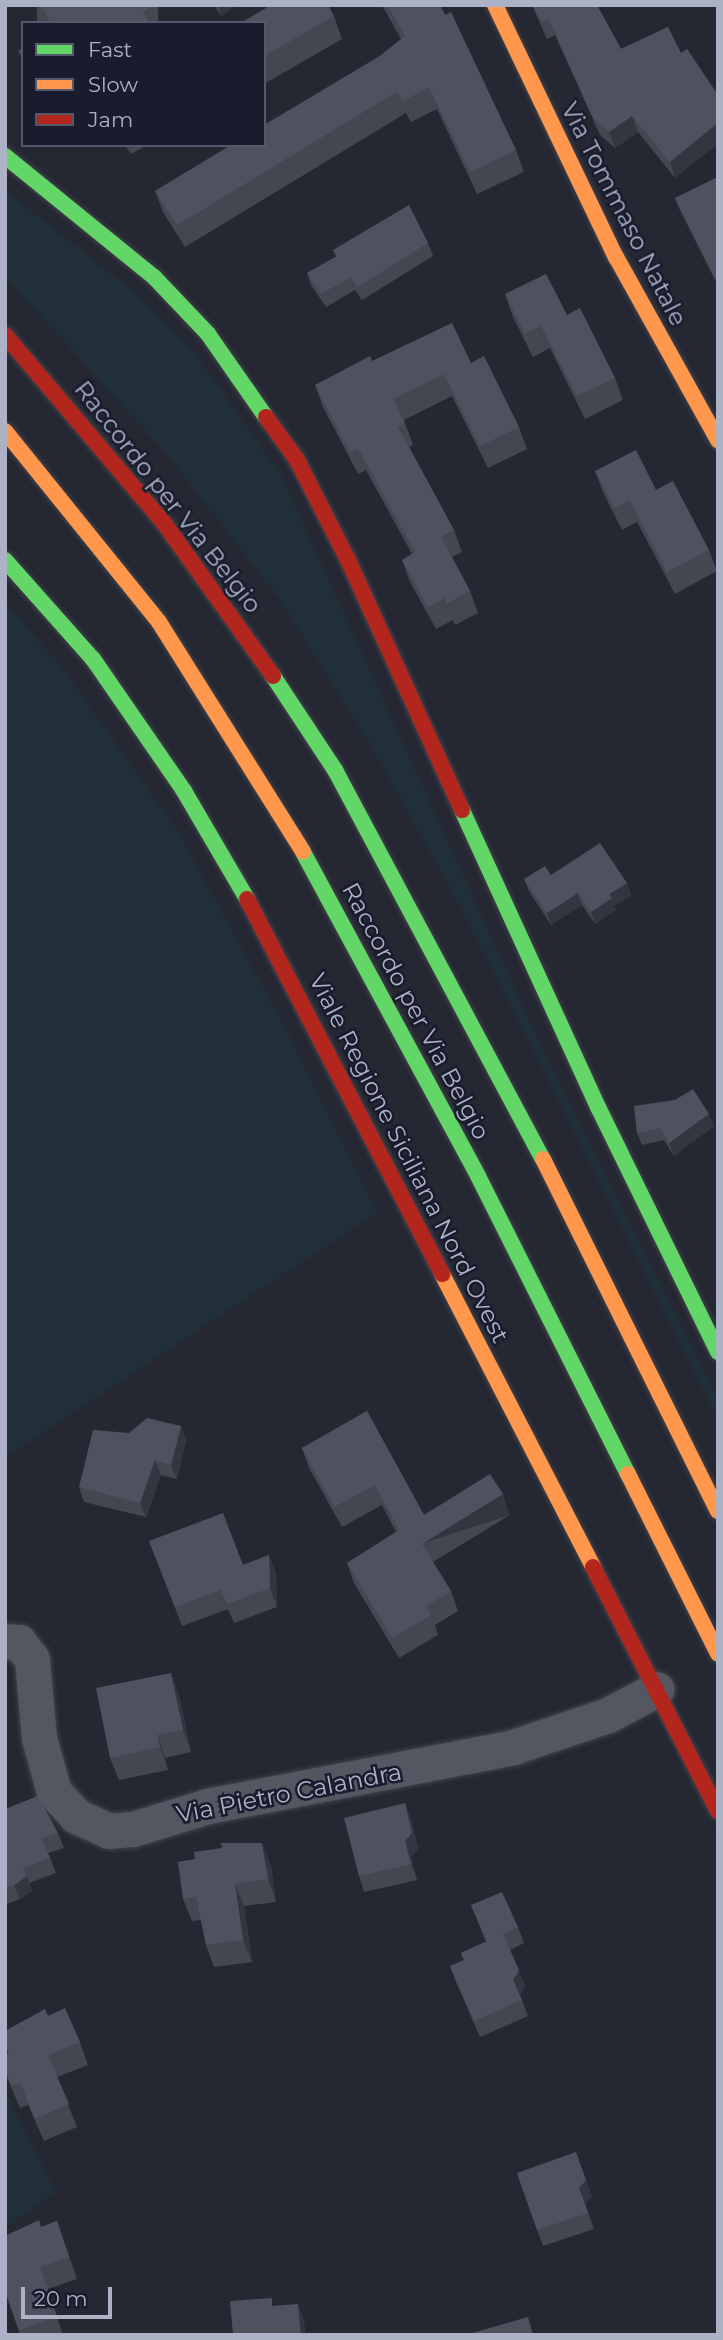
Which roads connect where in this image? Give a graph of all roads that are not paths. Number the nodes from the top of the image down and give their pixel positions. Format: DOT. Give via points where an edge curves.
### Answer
graph roads {
  1 [pos="495,5"];
  2 [pos="5,156"];
  3 [pos="5,335"];
  4 [pos="5,431"];
  5 [pos="718,440"];
  6 [pos="5,560"];
  7 [pos="718,1352"];
  8 [pos="718,1511"];
  9 [pos="5,1641"];
  10 [pos="718,1654"];
  11 [pos="657,1689"];
  12 [pos="718,1811"];
  1 -- 5 [label="main road, Via Tommaso Natale" via="616,257"];
  2 -- 7 [label="main road" via="154,277 254,393 297,460 348,560 598,1107"];
  3 -- 8 [label="main road, Raccordo per Via Belgio" via="172,533 271,670 335,770 560,1190"];
  4 -- 10 [label="main road, Raccordo per Via Belgio" via="159,622 327,891 478,1176"];
  6 -- 11 [label="main road, Viale Regione Siciliana Nord Ovest" via="93,659 184,791 269,936"];
  9 -- 11 [label="street, Via Pietro Calandra" via="19,1642 32,1659 41,1749 54,1792 76,1816 109,1831 133,1829 208,1806 513,1747 608,1715"];
  11 -- 12 [label="main road, Viale Regione Siciliana Nord Ovest"];
}
